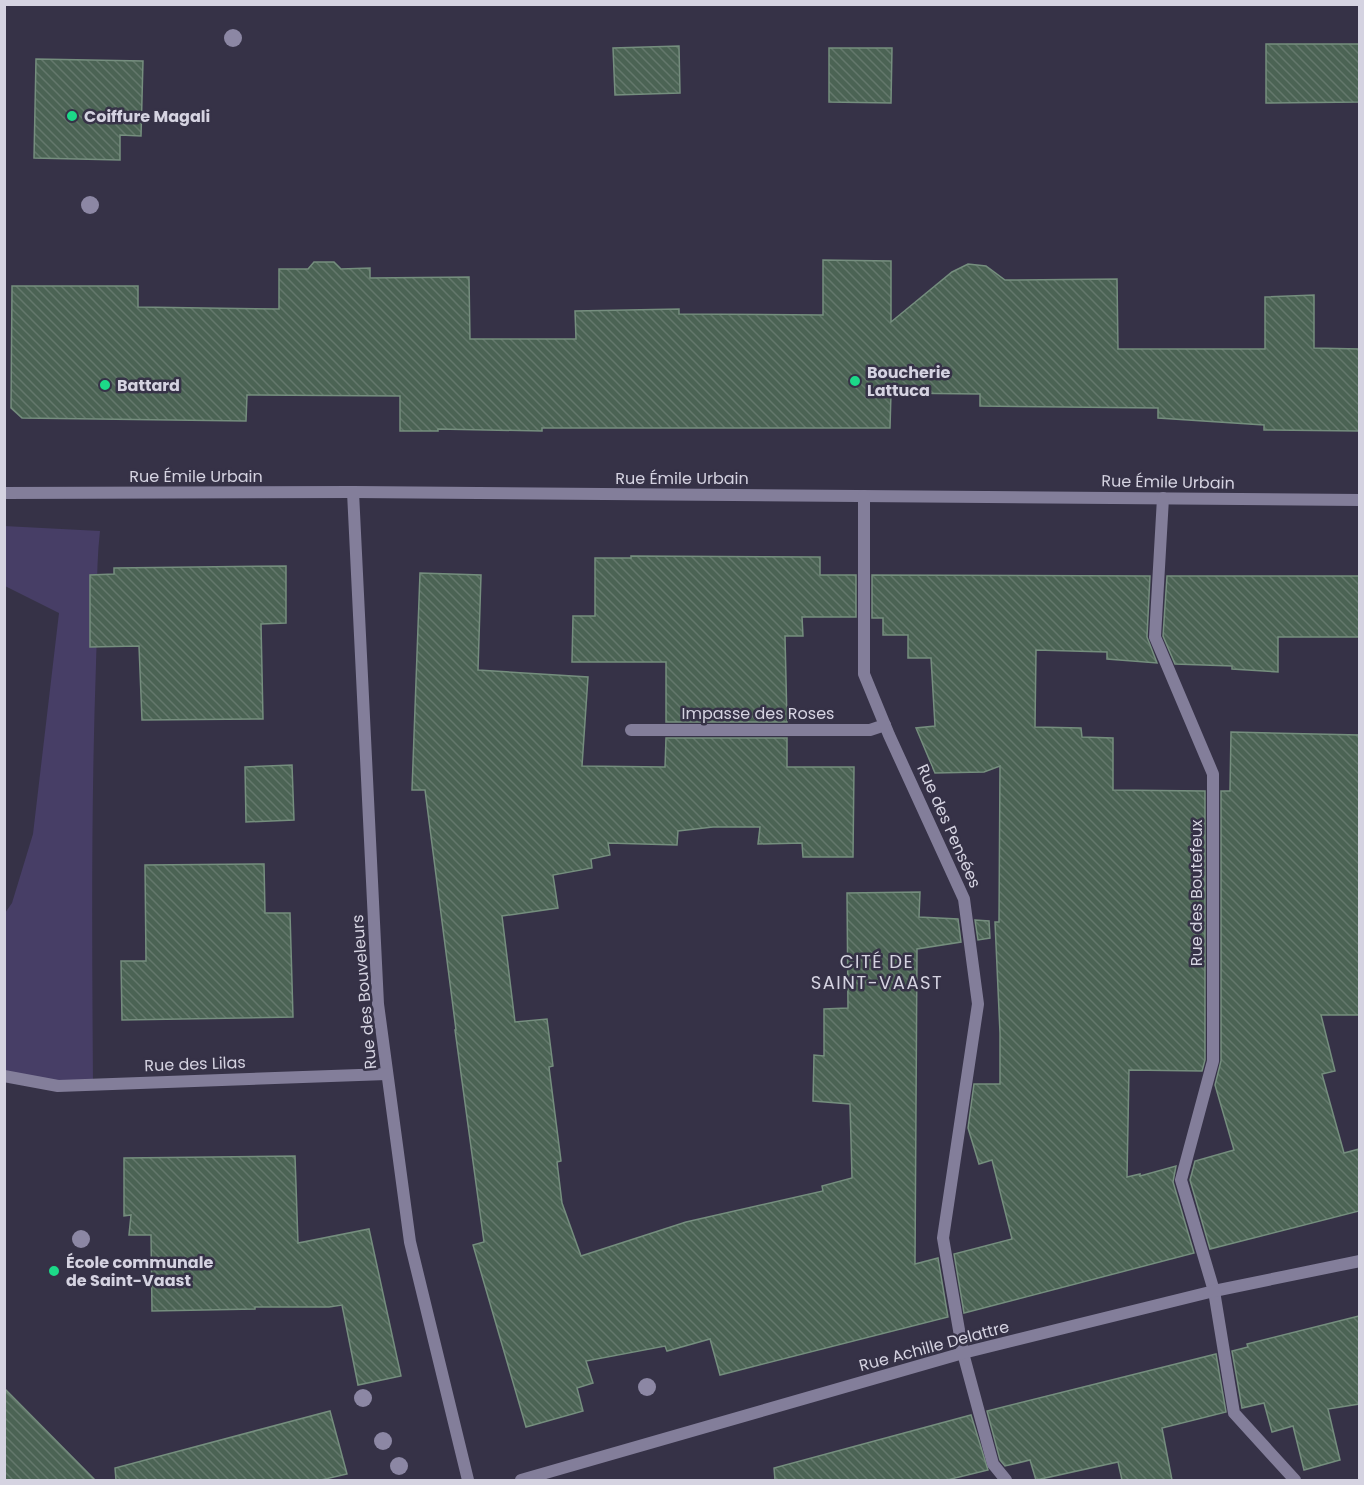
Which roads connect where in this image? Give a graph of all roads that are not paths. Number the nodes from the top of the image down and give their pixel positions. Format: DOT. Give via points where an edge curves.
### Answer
graph roads {
  1 [pos="353,492"];
  2 [pos="4,493"];
  3 [pos="864,496"];
  4 [pos="1163,498"];
  5 [pos="1359,500"];
  6 [pos="885,725"];
  7 [pos="631,729"];
  8 [pos="387,1074"];
  9 [pos="4,1076"];
  10 [pos="1359,1261"];
  11 [pos="1214,1291"];
  12 [pos="963,1353"];
  13 [pos="468,1480"];
  14 [pos="521,1480"];
  15 [pos="1006,1480"];
  16 [pos="1295,1480"];
  1 -- 2 [label="street, Rue Émile Urbain"];
  1 -- 3 [label="street, Rue Émile Urbain"];
  1 -- 8 [label="street, Rue des Bouveleurs" via="378,1004"];
  3 -- 4 [label="street, Rue Émile Urbain"];
  3 -- 6 [label="street, Rue des Pensées" via="864,674"];
  4 -- 5 [label="street, Rue Émile Urbain"];
  4 -- 11 [label="street, Rue des Boutefeux" via="1155,637 1213,774 1213,1061 1181,1180"];
  6 -- 7 [label="street, Impasse des Roses" via="870,730"];
  6 -- 12 [label="street, Rue des Pensées" via="964,899 978,1004 943,1238"];
  8 -- 9 [label="street, Rue des Lilas" via="58,1086"];
  8 -- 13 [label="street, Rue des Bouveleurs" via="410,1242"];
  10 -- 11 [label="street, Rue Achille Delattre"];
  11 -- 12 [label="street, Rue Achille Delattre"];
  11 -- 16 [label="street, Rue des Boutefeux" via="1234,1413"];
  12 -- 14 [label="street, Rue Achille Delattre"];
  12 -- 15 [label="street, Rue des Pensées" via="993,1464"];
}
